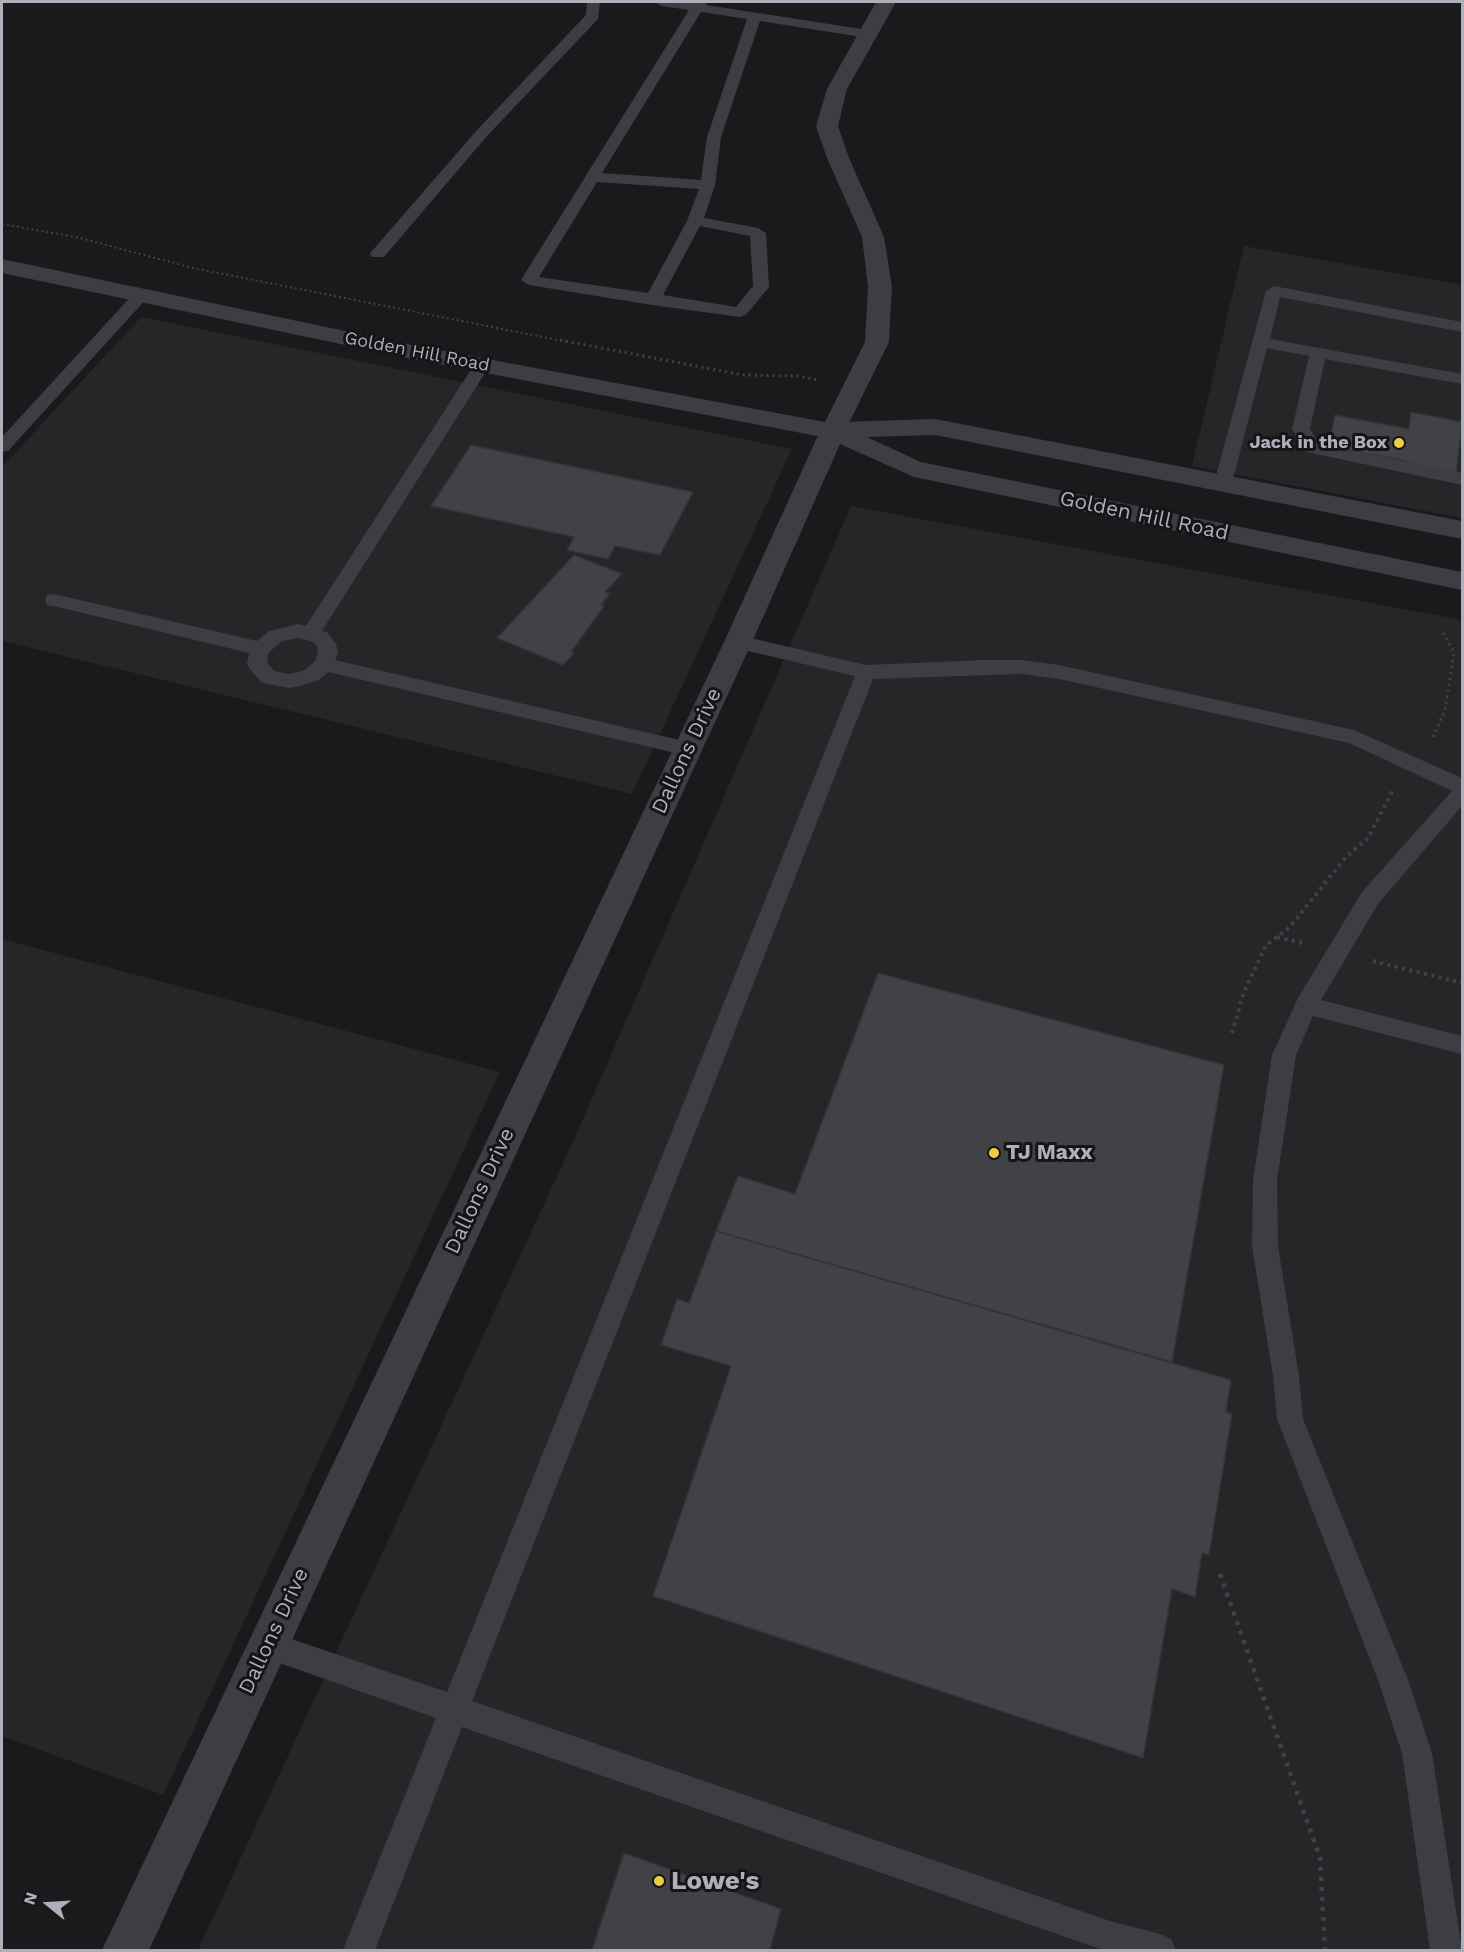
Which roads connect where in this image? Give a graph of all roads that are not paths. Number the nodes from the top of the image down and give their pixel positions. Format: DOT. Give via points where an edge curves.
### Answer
graph roads {
  1 [pos="593,2"];
  2 [pos="662,2"];
  3 [pos="886,2"];
  4 [pos="699,4"];
  5 [pos="755,16"];
  6 [pos="868,34"];
  7 [pos="592,177"];
  8 [pos="708,185"];
  9 [pos="695,221"];
  10 [pos="378,254"];
  11 [pos="2,266"];
  12 [pos="142,294"];
  13 [pos="652,300"];
  14 [pos="1462,327"];
  15 [pos="1261,342"];
  16 [pos="1318,352"];
  17 [pos="482,365"];
  18 [pos="1462,379"];
  19 [pos="833,430"];
  20 [pos="2,447"];
  21 [pos="1462,479"];
  22 [pos="1223,483"];
  23 [pos="1462,530"];
  24 [pos="1462,581"];
  25 [pos="54,600"];
  26 [pos="311,633"];
  27 [pos="738,642"];
  28 [pos="260,649"];
  29 [pos="324,664"];
  30 [pos="866,672"];
  31 [pos="688,749"];
  32 [pos="1462,787"];
  33 [pos="1462,793"];
  34 [pos="1306,1005"];
  35 [pos="1462,1045"];
  36 [pos="268,1645"];
  37 [pos="453,1711"];
  38 [pos="125,1950"];
  39 [pos="359,1950"];
  40 [pos="1160,1950"];
  41 [pos="1446,1950"];
  1 -- 10 [label="lane" via="593,16 482,133"];
  2 -- 4 [label="lane"];
  3 -- 6 [label="street, Dallons Drive"];
  4 -- 5 [label="lane"];
  4 -- 7 [label="lane"];
  5 -- 6 [label="lane"];
  5 -- 8 [label="lane" via="714,137"];
  6 -- 19 [label="street, Dallons Drive" via="837,89 827,126 873,237 880,287 878,342"];
  7 -- 8 [label="lane"];
  7 -- 13 [label="lane" via="529,280"];
  8 -- 9 [label="lane"];
  9 -- 13 [label="lane"];
  9 -- 13 [label="lane" via="758,233 760,286 740,312"];
  11 -- 12 [label="street, Golden Hill Road"];
  12 -- 17 [label="street, Golden Hill Road"];
  12 -- 20 [label="lane"];
  14 -- 15 [label="lane" via="1274,291"];
  15 -- 16 [label="lane"];
  15 -- 22 [label="lane"];
  16 -- 18 [label="lane"];
  16 -- 21 [label="lane" via="1301,429 1313,448"];
  17 -- 19 [label="street, Golden Hill Road"];
  17 -- 26 [label="lane"];
  19 -- 22 [label="street, Golden Hill Road" via="935,427"];
  19 -- 24 [label="street, Golden Hill Road" via="914,469"];
  19 -- 27 [label="street, Dallons Drive"];
  22 -- 23 [label="street, Golden Hill Road"];
  25 -- 28 [label="lane"];
  26 -- 28 [label="lane" via="299,631 276,636"];
  26 -- 29 [label="lane" via="326,644"];
  27 -- 30 [label="lane"];
  27 -- 31 [label="street, Dallons Drive"];
  28 -- 29 [label="lane" via="257,657 261,671 278,680 312,675"];
  29 -- 31 [label="lane"];
  30 -- 32 [label="lane" via="1021,667 1059,672 1354,737"];
  30 -- 37 [label="lane"];
  31 -- 36 [label="street, Dallons Drive"];
  33 -- 34 [label="lane" via="1370,898"];
  34 -- 35 [label="lane"];
  34 -- 41 [label="lane" via="1284,1054 1265,1180 1266,1246 1290,1419 1417,1753"];
  36 -- 37 [label="lane"];
  36 -- 38 [label="street, Dallons Drive"];
  37 -- 39 [label="lane"];
  37 -- 40 [label="lane" via="1110,1937"];
}
